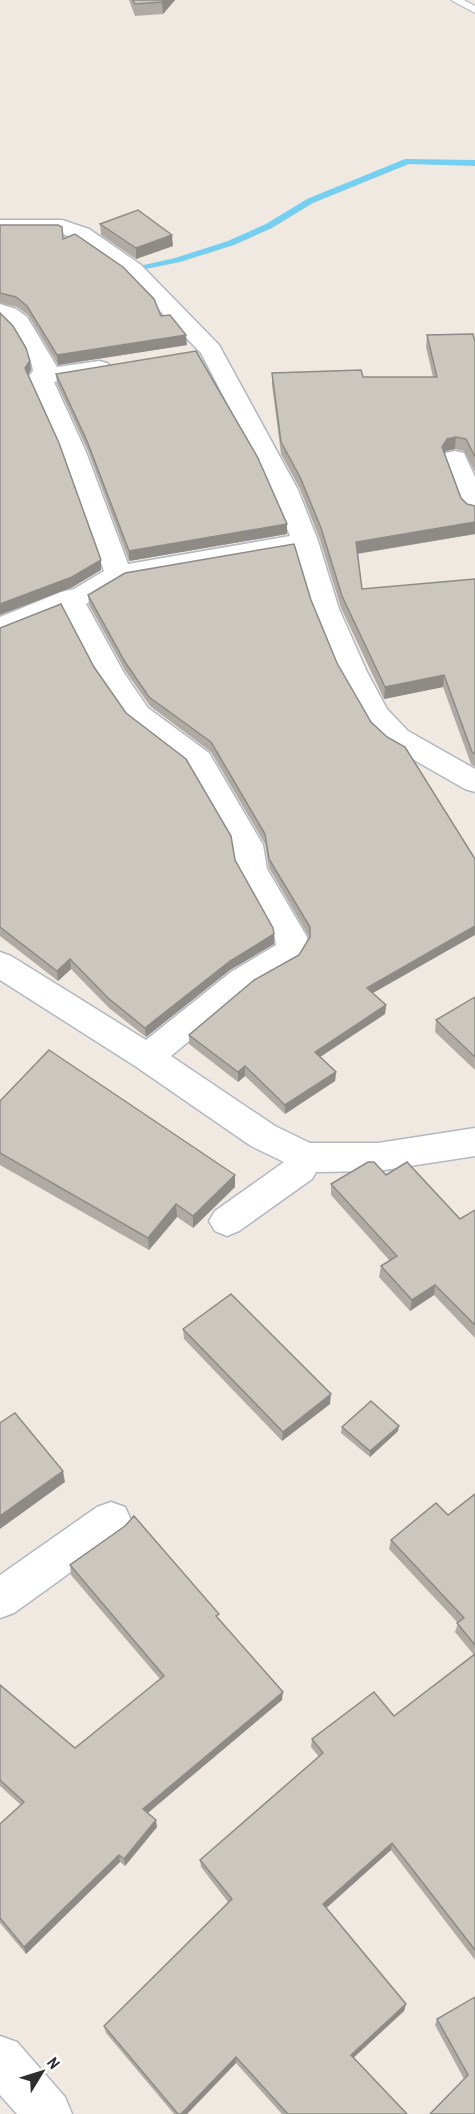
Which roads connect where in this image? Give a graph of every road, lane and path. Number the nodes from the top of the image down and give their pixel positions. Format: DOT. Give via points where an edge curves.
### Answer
graph roads {
  1 [pos="456,0"];
  2 [pos="475,10"];
  3 [pos="0,226"];
  4 [pos="0,311"];
  5 [pos="122,365"];
  6 [pos="40,377"];
  7 [pos="455,458"];
  8 [pos="475,508"];
  9 [pos="305,541"];
  10 [pos="118,573"];
  11 [pos="70,597"];
  12 [pos="0,627"];
  13 [pos="475,782"];
  14 [pos="0,964"];
  15 [pos="147,1057"];
  16 [pos="475,1142"];
  17 [pos="306,1156"];
  18 [pos="227,1221"];
  19 [pos="111,1521"];
  20 [pos="0,1599"];
  21 [pos="0,2059"];
  22 [pos="48,2114"];
  1 -- 2 [label="lane"];
  3 -- 9 [label="street" via="52,225 70,229 140,277 200,352 269,456"];
  4 -- 6 [label="street" via="25,327 46,365"];
  5 -- 6 [label="street"];
  6 -- 10 [label="street" via="74,452"];
  7 -- 8 [label="street"];
  9 -- 10 [label="street"];
  9 -- 13 [label="street" via="326,609 353,672 382,724 398,738"];
  10 -- 11 [label="street" via="80,597"];
  11 -- 12 [label="street"];
  11 -- 15 [label="street" via="111,676 138,715 199,760 248,845 252,869 291,937 288,954 242,980"];
  14 -- 15 [label="street"];
  15 -- 17 [label="street" via="263,1136"];
  16 -- 17 [label="street" via="378,1157"];
  17 -- 18 [label="street" via="300,1169"];
  19 -- 20 [label="street"];
  21 -- 22 [label="street"];
}
